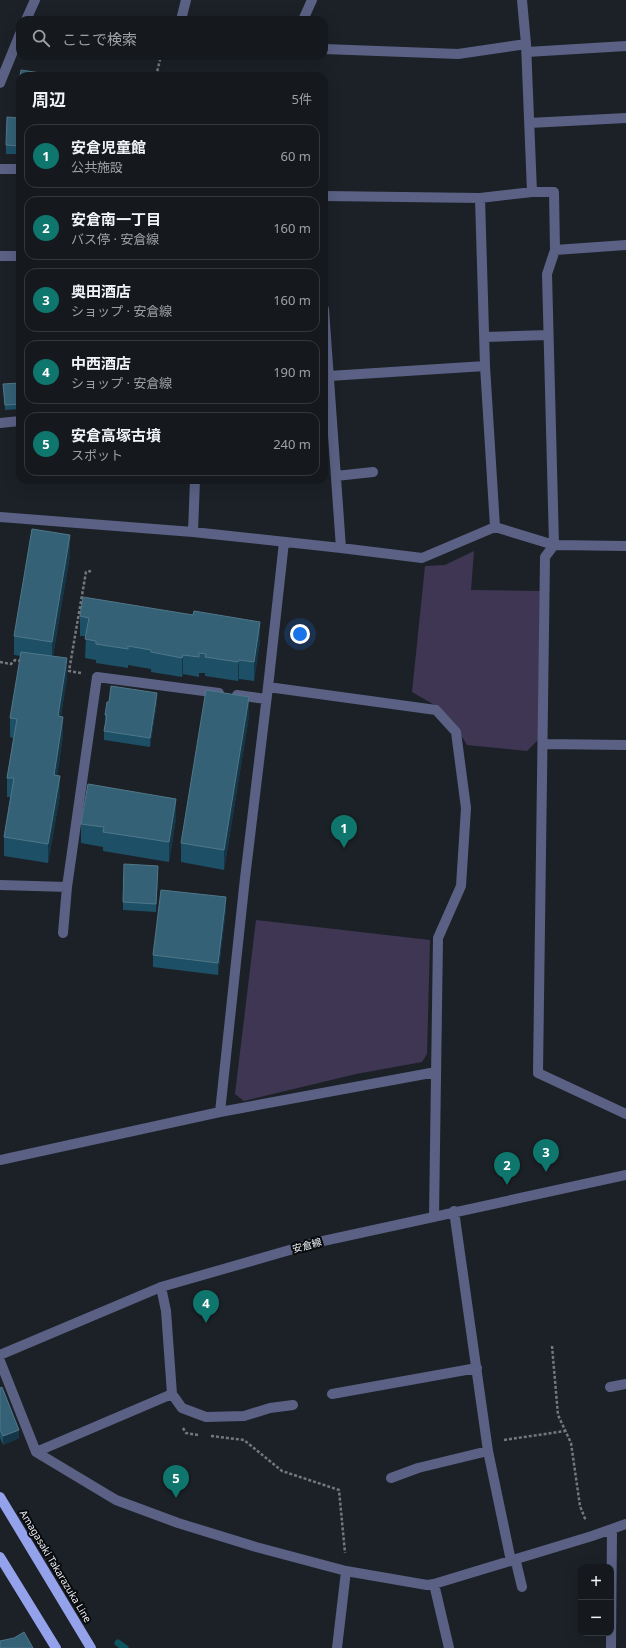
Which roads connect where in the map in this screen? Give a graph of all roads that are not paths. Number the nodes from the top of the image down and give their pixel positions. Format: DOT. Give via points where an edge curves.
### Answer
graph roads {
  1 [pos="35,0"];
  2 [pos="186,0"];
  3 [pos="312,0"];
  4 [pos="522,0"];
  5 [pos="28,16"];
  6 [pos="181,16"];
  7 [pos="305,16"];
  8 [pos="16,43"];
  9 [pos="626,46"];
  10 [pos="526,48"];
  11 [pos="328,49"];
  12 [pos="0,79"];
  13 [pos="0,83"];
  14 [pos="626,118"];
  15 [pos="529,123"];
  16 [pos="0,169"];
  17 [pos="16,169"];
  18 [pos="532,192"];
  19 [pos="328,196"];
  20 [pos="480,198"];
  21 [pos="626,246"];
  22 [pos="555,250"];
  23 [pos="0,256"];
  24 [pos="16,256"];
  25 [pos="548,335"];
  26 [pos="485,337"];
  27 [pos="328,363"];
  28 [pos="485,366"];
  29 [pos="329,376"];
  30 [pos="16,421"];
  31 [pos="0,423"];
  32 [pos="373,472"];
  33 [pos="336,476"];
  34 [pos="195,484"];
  35 [pos="0,518"];
  36 [pos="495,527"];
  37 [pos="193,532"];
  38 [pos="284,542"];
  39 [pos="554,545"];
  40 [pos="626,546"];
  41 [pos="341,548"];
  42 [pos="268,687"];
  43 [pos="266,699"];
  44 [pos="542,744"];
  45 [pos="626,745"];
  46 [pos="0,885"];
  47 [pos="67,887"];
  48 [pos="63,933"];
  49 [pos="436,1072"];
  50 [pos="220,1112"];
  51 [pos="626,1114"];
  52 [pos="0,1160"];
  53 [pos="626,1175"];
  54 [pos="454,1211"];
  55 [pos="434,1217"];
  56 [pos="161,1287"];
  57 [pos="0,1355"];
  58 [pos="0,1361"];
  59 [pos="477,1368"];
  60 [pos="626,1384"];
  61 [pos="610,1387"];
  62 [pos="172,1394"];
  63 [pos="332,1394"];
  64 [pos="293,1405"];
  65 [pos="488,1447"];
  66 [pos="36,1452"];
  67 [pos="391,1478"];
  68 [pos="0,1497"];
  69 [pos="626,1524"];
  70 [pos="612,1530"];
  71 [pos="0,1557"];
  72 [pos="511,1561"];
  73 [pos="346,1571"];
  74 [pos="434,1584"];
  75 [pos="522,1587"];
  76 [pos="56,1648"];
  77 [pos="91,1648"];
  78 [pos="337,1648"];
  79 [pos="449,1648"];
  80 [pos="611,1648"];
  1 -- 5 [label="street"];
  2 -- 6 [label="street"];
  3 -- 7 [label="street"];
  4 -- 10 [label="street"];
  8 -- 12 [label="street"];
  9 -- 10 [label="street"];
  10 -- 11 [label="street" via="458,54"];
  10 -- 15 [label="street"];
  12 -- 13 [label="street"];
  14 -- 15 [label="street"];
  15 -- 18 [label="street"];
  16 -- 17 [label="street"];
  18 -- 20 [label="street"];
  18 -- 22 [label="street" via="554,192"];
  19 -- 20 [label="street"];
  20 -- 26 [label="street"];
  21 -- 22 [label="street"];
  22 -- 25 [label="street" via="547,274"];
  23 -- 24 [label="street"];
  25 -- 26 [label="street"];
  25 -- 39 [label="street"];
  26 -- 28 [label="street"];
  27 -- 29 [label="street"];
  28 -- 29 [label="street"];
  28 -- 36 [label="street"];
  29 -- 33 [label="street"];
  30 -- 31 [label="street"];
  32 -- 33 [label="street"];
  33 -- 41 [label="street"];
  34 -- 37 [label="street"];
  35 -- 37 [label="street"];
  36 -- 39 [label="street"];
  36 -- 41 [label="street" via="422,558"];
  37 -- 38 [label="street"];
  38 -- 41 [label="street"];
  38 -- 42 [label="street"];
  39 -- 40 [label="street"];
  39 -- 44 [label="street" via="545,557"];
  42 -- 43 [label="street"];
  42 -- 49 [label="street" via="436,710 456,732 466,808 462,886 438,938"];
  43 -- 47 [label="street" via="97,676"];
  43 -- 50 [label="street"];
  44 -- 45 [label="street"];
  44 -- 51 [label="street" via="538,1073"];
  46 -- 47 [label="street"];
  47 -- 48 [label="street"];
  49 -- 50 [label="street"];
  49 -- 55 [label="street"];
  50 -- 52 [label="street"];
  53 -- 54 [label="street, 安倉線"];
  54 -- 55 [label="street, 安倉線"];
  54 -- 59 [label="street"];
  55 -- 56 [label="street, 安倉線" via="314,1243"];
  56 -- 57 [label="street, 安倉線"];
  56 -- 62 [label="street" via="166,1311"];
  58 -- 66 [label="street"];
  59 -- 63 [label="street"];
  59 -- 65 [label="street"];
  60 -- 61 [label="street"];
  62 -- 64 [label="street" via="182,1408 206,1417 244,1416 270,1408"];
  62 -- 66 [label="street"];
  65 -- 67 [label="street"];
  65 -- 72 [label="street"];
  66 -- 73 [label="street" via="116,1500 178,1523"];
  68 -- 77 [label="main road, Amagasaki Takarazuka Line"];
  69 -- 70 [label="street"];
  70 -- 72 [label="street"];
  70 -- 80 [label="street"];
  71 -- 76 [label="main road"];
  72 -- 74 [label="street"];
  72 -- 75 [label="street" via="516,1562"];
  73 -- 74 [label="street" via="427,1585"];
  73 -- 78 [label="street"];
  74 -- 79 [label="street"];
}
